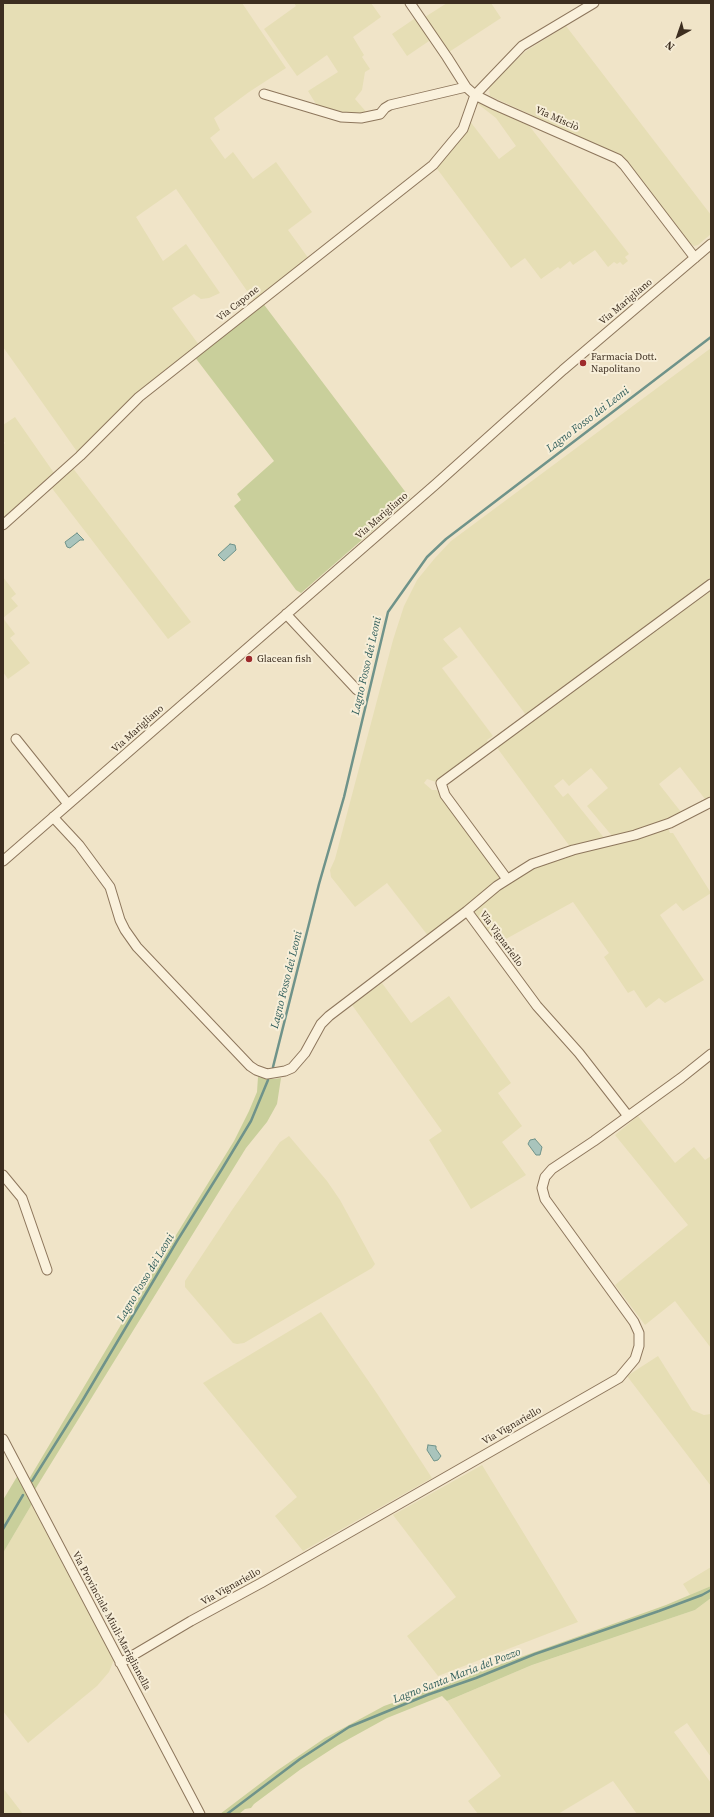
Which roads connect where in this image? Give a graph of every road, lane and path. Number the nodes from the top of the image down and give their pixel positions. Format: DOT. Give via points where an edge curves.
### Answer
graph roads {
  1 [pos="410,3"];
  2 [pos="594,3"];
  3 [pos="466,87"];
  4 [pos="264,94"];
  5 [pos="476,95"];
  6 [pos="711,244"];
  7 [pos="696,258"];
  8 [pos="3,525"];
  9 [pos="711,584"];
  10 [pos="286,614"];
  11 [pos="357,690"];
  12 [pos="16,739"];
  13 [pos="711,802"];
  14 [pos="68,804"];
  15 [pos="53,817"];
  16 [pos="4,859"];
  17 [pos="507,880"];
  18 [pos="467,911"];
  19 [pos="710,1056"];
  20 [pos="628,1116"];
  21 [pos="3,1174"];
  22 [pos="47,1270"];
  23 [pos="3,1439"];
  24 [pos="120,1663"];
  25 [pos="200,1814"];
  1 -- 3 [label="street, Via Misciò"];
  2 -- 5 [label="street" via="522,46"];
  3 -- 4 [label="street" via="390,105 380,114 361,118 341,117"];
  3 -- 5 [label="street, Via Misciò"];
  5 -- 7 [label="street, Via Misciò" via="618,159"];
  5 -- 8 [label="street, Via Capone" via="463,129 433,165 139,397 80,456"];
  6 -- 7 [label="street, Via Marigliano"];
  7 -- 10 [label="street, Via Marigliano" via="563,370"];
  9 -- 17 [label="street" via="441,783 445,795"];
  10 -- 11 [label="street"];
  10 -- 14 [label="street, Via Marigliano"];
  12 -- 14 [label="street"];
  13 -- 17 [label="street, Via Vignariello" via="670,823 542,860"];
  14 -- 15 [label="street, Via Marigliano"];
  15 -- 16 [label="street, Via Marigliano"];
  15 -- 18 [label="street" via="79,845 110,887 125,930 147,957 250,1066 267,1074 292,1068 305,1053 316,1031 330,1016"];
  17 -- 18 [label="street, Via Vignariello"];
  18 -- 20 [label="street, Via Vignariello" via="527,994 579,1053"];
  19 -- 20 [label="street, Via Vignariello"];
  20 -- 24 [label="street, Via Vignariello" via="552,1169 545,1177 542,1188 545,1199 634,1322 639,1333 635,1359 619,1378"];
  21 -- 22 [label="street" via="22,1198"];
  23 -- 24 [label="street, Via Provinciale Miuli-Mariglianella"];
  24 -- 25 [label="street, Via Provinciale Miuli-Mariglianella"];
}
